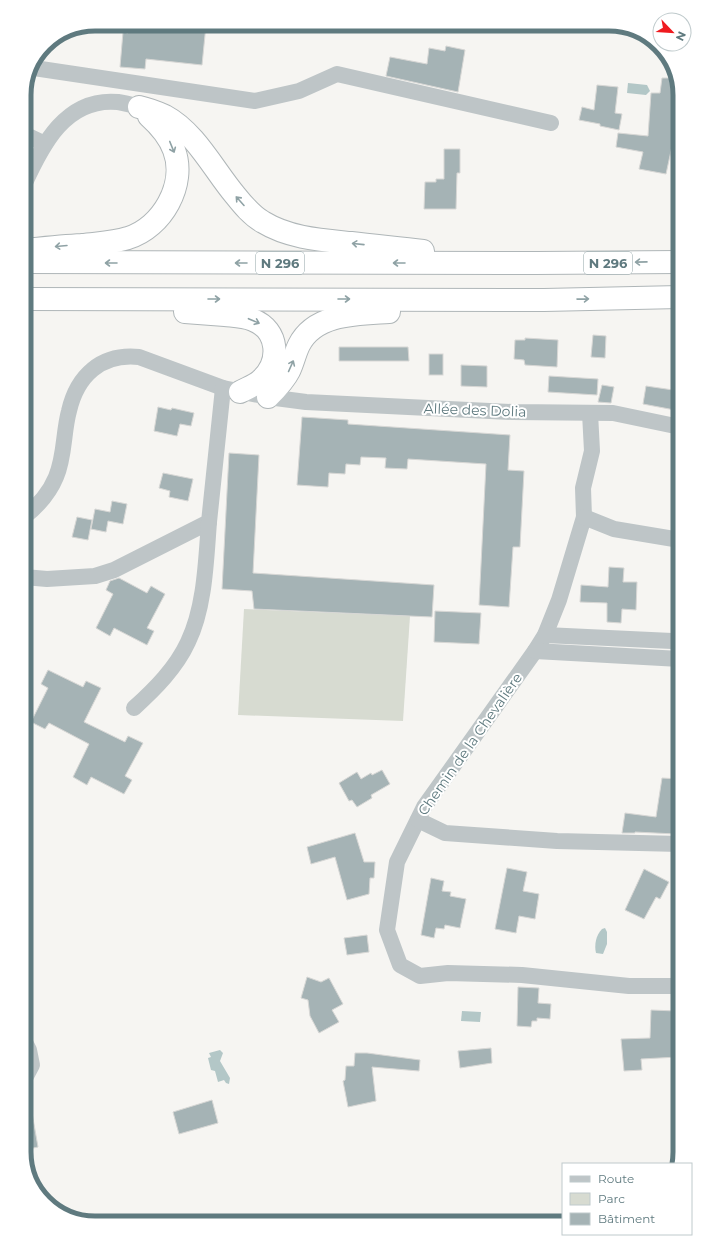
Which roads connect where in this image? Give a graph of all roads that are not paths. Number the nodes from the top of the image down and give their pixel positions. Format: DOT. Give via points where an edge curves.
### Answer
graph roads {
  1 [pos="37,69"];
  2 [pos="139,107"];
  3 [pos="551,123"];
  4 [pos="31,137"];
  5 [pos="45,144"];
  6 [pos="31,163"];
  7 [pos="31,249"];
  8 [pos="31,262"];
  9 [pos="673,262"];
  10 [pos="536,263"];
  11 [pos="673,297"];
  12 [pos="49,298"];
  13 [pos="31,299"];
  14 [pos="544,300"];
  15 [pos="231,390"];
  16 [pos="268,397"];
  17 [pos="590,413"];
  18 [pos="673,426"];
  19 [pos="31,512"];
  20 [pos="584,517"];
  21 [pos="209,522"];
  22 [pos="673,539"];
  23 [pos="31,578"];
  24 [pos="545,635"];
  25 [pos="672,641"];
  26 [pos="535,651"];
  27 [pos="673,659"];
  28 [pos="134,708"];
  29 [pos="418,820"];
  30 [pos="673,844"];
  31 [pos="673,986"];
  1 -- 3 [label="street" via="255,101 299,91 337,74"];
  2 -- 5 [label="street" via="118,102 87,106 71,114"];
  2 -- 7 [label="highway, one-way" via="168,137 178,165 173,193 157,220 128,238"];
  10 -- 2 [label="highway, one-way" via="328,240 291,235 277,230 262,222 240,202 199,148 176,124 156,112"];
  4 -- 5 [label="street"];
  5 -- 6 [label="street"];
  10 -- 8 [label="highway, N 296, one-way"];
  9 -- 10 [label="highway, N 296, one-way"];
  14 -- 11 [label="highway, one-way"];
  12 -- 13 [label="highway"];
  12 -- 14 [label="highway, one-way"];
  12 -- 15 [label="highway, one-way" via="242,317 263,325 275,344 274,359 269,371 261,380"];
  16 -- 14 [label="highway, one-way" via="283,381 307,333 318,324 332,319 372,313"];
  15 -- 16 [label="street, Allée des Dolia"];
  15 -- 19 [label="street, Allée des Dolia" via="139,356 126,355 102,363 88,373 76,390 68,411 61,463 54,482 49,492"];
  15 -- 21 [label="street"];
  16 -- 17 [label="street, Allée des Dolia" via="306,402 464,410"];
  17 -- 18 [label="street, Allée des Dolia" via="613,413"];
  17 -- 20 [label="street, Chemin de la Chevalière" via="592,451 583,488"];
  20 -- 22 [label="street" via="614,529"];
  20 -- 24 [label="street, Chemin de la Chevalière"];
  21 -- 23 [label="street" via="114,570 95,576"];
  21 -- 28 [label="street" via="203,584 195,624 188,643 177,662 156,688"];
  24 -- 25 [label="street"];
  24 -- 26 [label="street, Chemin de la Chevalière"];
  26 -- 27 [label="street"];
  26 -- 29 [label="street, Chemin de la Chevalière" via="424,807"];
  29 -- 30 [label="street" via="445,833"];
  29 -- 31 [label="street, Chemin de la Chevalière" via="397,862 387,930 400,966 420,976 448,973 522,975 630,986"];
}
